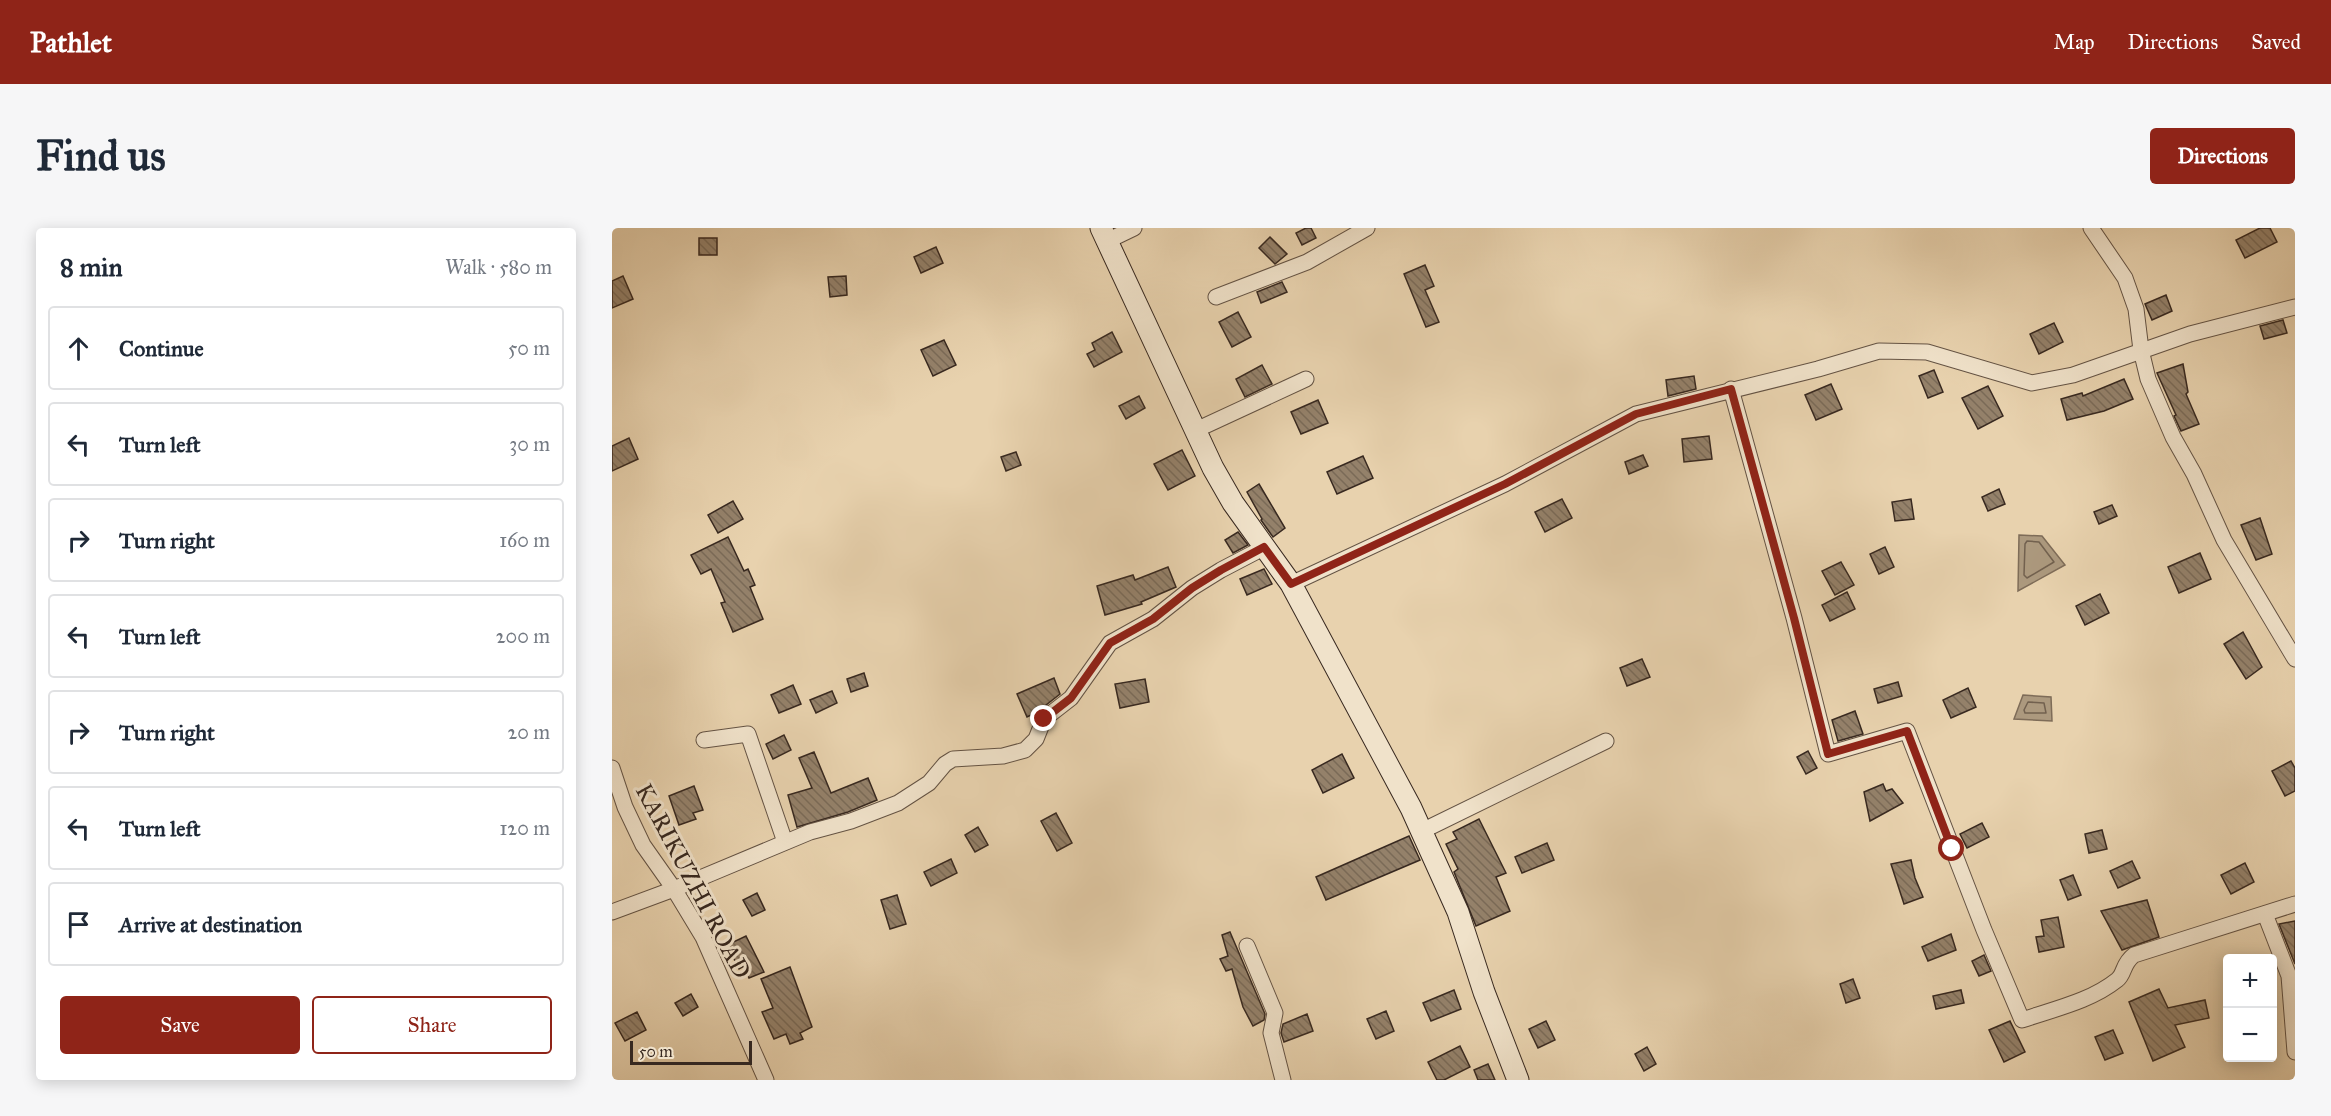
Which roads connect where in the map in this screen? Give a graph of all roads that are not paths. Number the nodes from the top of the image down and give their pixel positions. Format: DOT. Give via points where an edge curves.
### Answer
graph roads {
  1 [pos="1134,228"];
  2 [pos="1367,228"];
  3 [pos="2091,228"];
  4 [pos="1104,234"];
  5 [pos="1216,297"];
  6 [pos="2295,307"];
  7 [pos="2141,351"];
  8 [pos="1306,379"];
  9 [pos="1731,389"];
  10 [pos="1196,430"];
  11 [pos="1264,547"];
  12 [pos="1291,584"];
  13 [pos="2295,659"];
  14 [pos="704,740"];
  15 [pos="1606,741"];
  16 [pos="612,768"];
  17 [pos="1422,831"];
  18 [pos="785,842"];
  19 [pos="674,889"];
  20 [pos="2295,904"];
  21 [pos="612,912"];
  22 [pos="2265,914"];
  23 [pos="1247,946"];
  24 [pos="2295,1052"];
  25 [pos="766,1080"];
  26 [pos="1283,1080"];
  27 [pos="1518,1080"];
  1 -- 4 [label="street"];
  2 -- 5 [label="street" via="1307,262"];
  3 -- 7 [label="street" via="2125,278 2136,309"];
  4 -- 10 [label="main road"];
  6 -- 7 [label="street"];
  7 -- 9 [label="street" via="2073,375 2032,383 1927,352 1879,351"];
  7 -- 13 [label="street" via="2148,379 2173,437 2224,540"];
  8 -- 10 [label="street"];
  9 -- 12 [label="street" via="1636,414 1505,484"];
  9 -- 22 [label="street" via="1828,754 1907,731 2022,1020 2096,994 2120,979 2126,961 2134,955"];
  10 -- 11 [label="main road" via="1218,477"];
  11 -- 12 [label="main road"];
  11 -- 18 [label="street" via="1110,643 1071,698 1044,719 1036,739 1025,750 1003,756 953,759 929,783 898,803"];
  12 -- 17 [label="main road"];
  14 -- 18 [label="street" via="748,734"];
  15 -- 17 [label="street"];
  16 -- 19 [label="street, KARIKUZHI ROAD" via="644,845"];
  17 -- 27 [label="main road" via="1458,912"];
  18 -- 19 [label="street"];
  19 -- 21 [label="street"];
  19 -- 25 [label="street, KARIKUZHI ROAD" via="703,937"];
  20 -- 22 [label="street"];
  22 -- 24 [label="street" via="2289,976"];
  23 -- 26 [label="street" via="1275,1013 1271,1033"];
}
